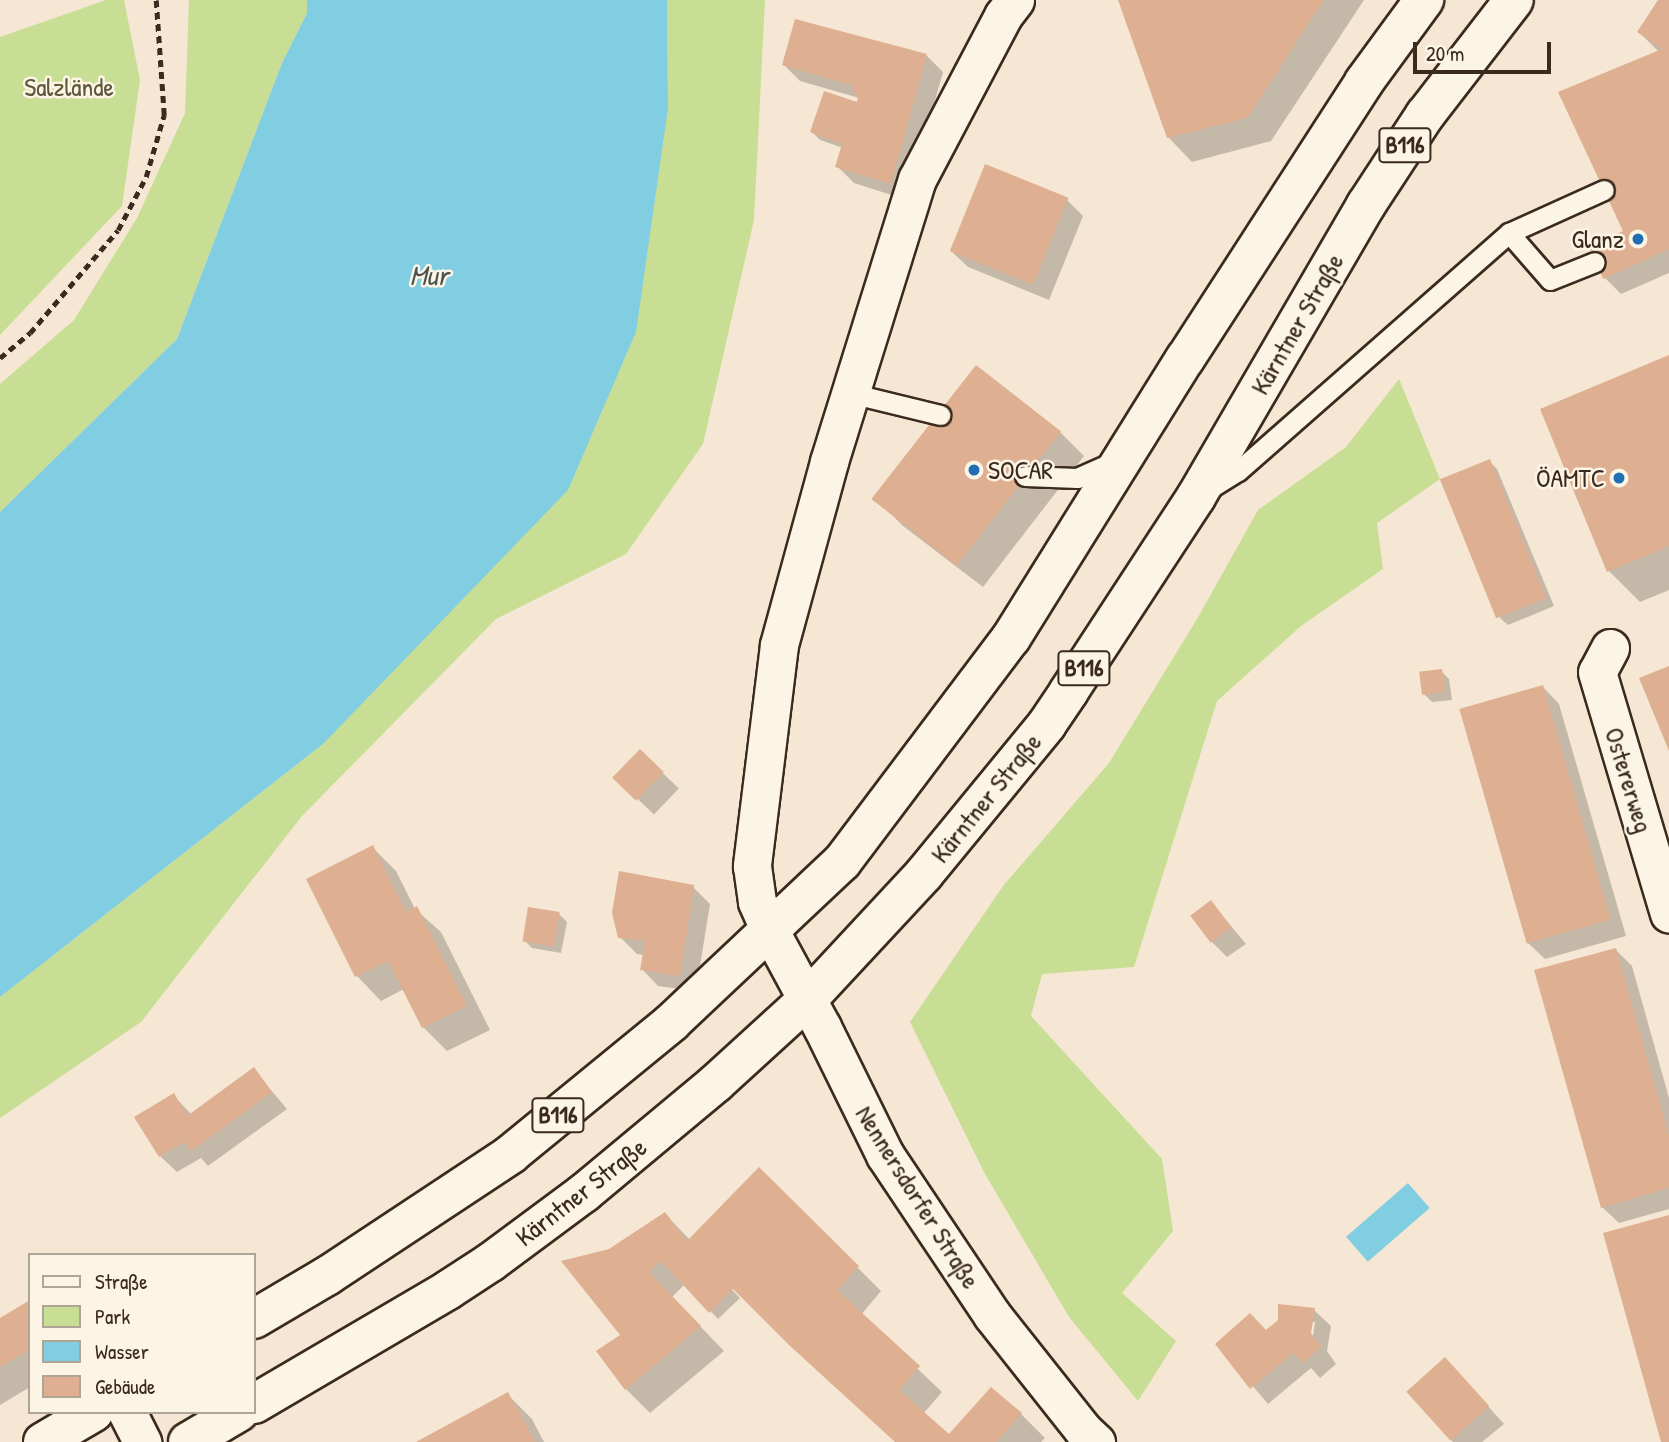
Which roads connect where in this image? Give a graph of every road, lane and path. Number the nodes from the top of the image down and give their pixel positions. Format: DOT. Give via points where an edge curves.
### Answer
graph roads {
  1 [pos="156,0"];
  2 [pos="1016,0"];
  3 [pos="1424,0"];
  4 [pos="1514,0"];
  5 [pos="1604,190"];
  6 [pos="1509,233"];
  7 [pos="1595,262"];
  8 [pos="0,358"];
  9 [pos="850,393"];
  10 [pos="940,415"];
  11 [pos="1126,457"];
  12 [pos="1025,476"];
  13 [pos="1196,496"];
  14 [pos="1610,648"];
  15 [pos="1669,914"];
  16 [pos="770,932"];
  17 [pos="807,1000"];
  18 [pos="256,1318"];
  19 [pos="256,1403"];
  20 [pos="91,1414"];
  21 [pos="128,1414"];
  22 [pos="236,1414"];
  23 [pos="43,1442"];
  24 [pos="142,1442"];
  25 [pos="188,1442"];
  26 [pos="1096,1442"];
  1 -- 8 [label="path" via="164,115 146,177 118,230 30,333"];
  2 -- 9 [label="street" via="1003,16 917,179"];
  3 -- 11 [label="main road, B116" via="1364,82"];
  4 -- 13 [label="main road, Kärntner Straße / B116" via="1425,115 1366,205"];
  5 -- 6 [label="lane"];
  6 -- 7 [label="lane" via="1550,280"];
  6 -- 13 [label="lane" via="1238,471"];
  9 -- 10 [label="lane"];
  9 -- 16 [label="street" via="779,645 752,866 757,902"];
  11 -- 12 [label="lane" via="1077,478"];
  11 -- 16 [label="main road, B116" via="1011,638 842,862"];
  13 -- 17 [label="main road, Kärntner Straße / B116" via="1047,724 924,874"];
  14 -- 15 [label="street, Ostererweg" via="1597,672"];
  16 -- 17 [label="street, Nennersdorfer Straße"];
  16 -- 18 [label="main road, B116" via="672,1022 511,1154"];
  17 -- 19 [label="main road, Kärntner Straße / B116" via="593,1185 491,1262"];
  17 -- 26 [label="street, Nennersdorfer Straße" via="885,1155 992,1315"];
  20 -- 23 [label="main road"];
  21 -- 24 [label="street"];
  22 -- 25 [label="main road"];
}
